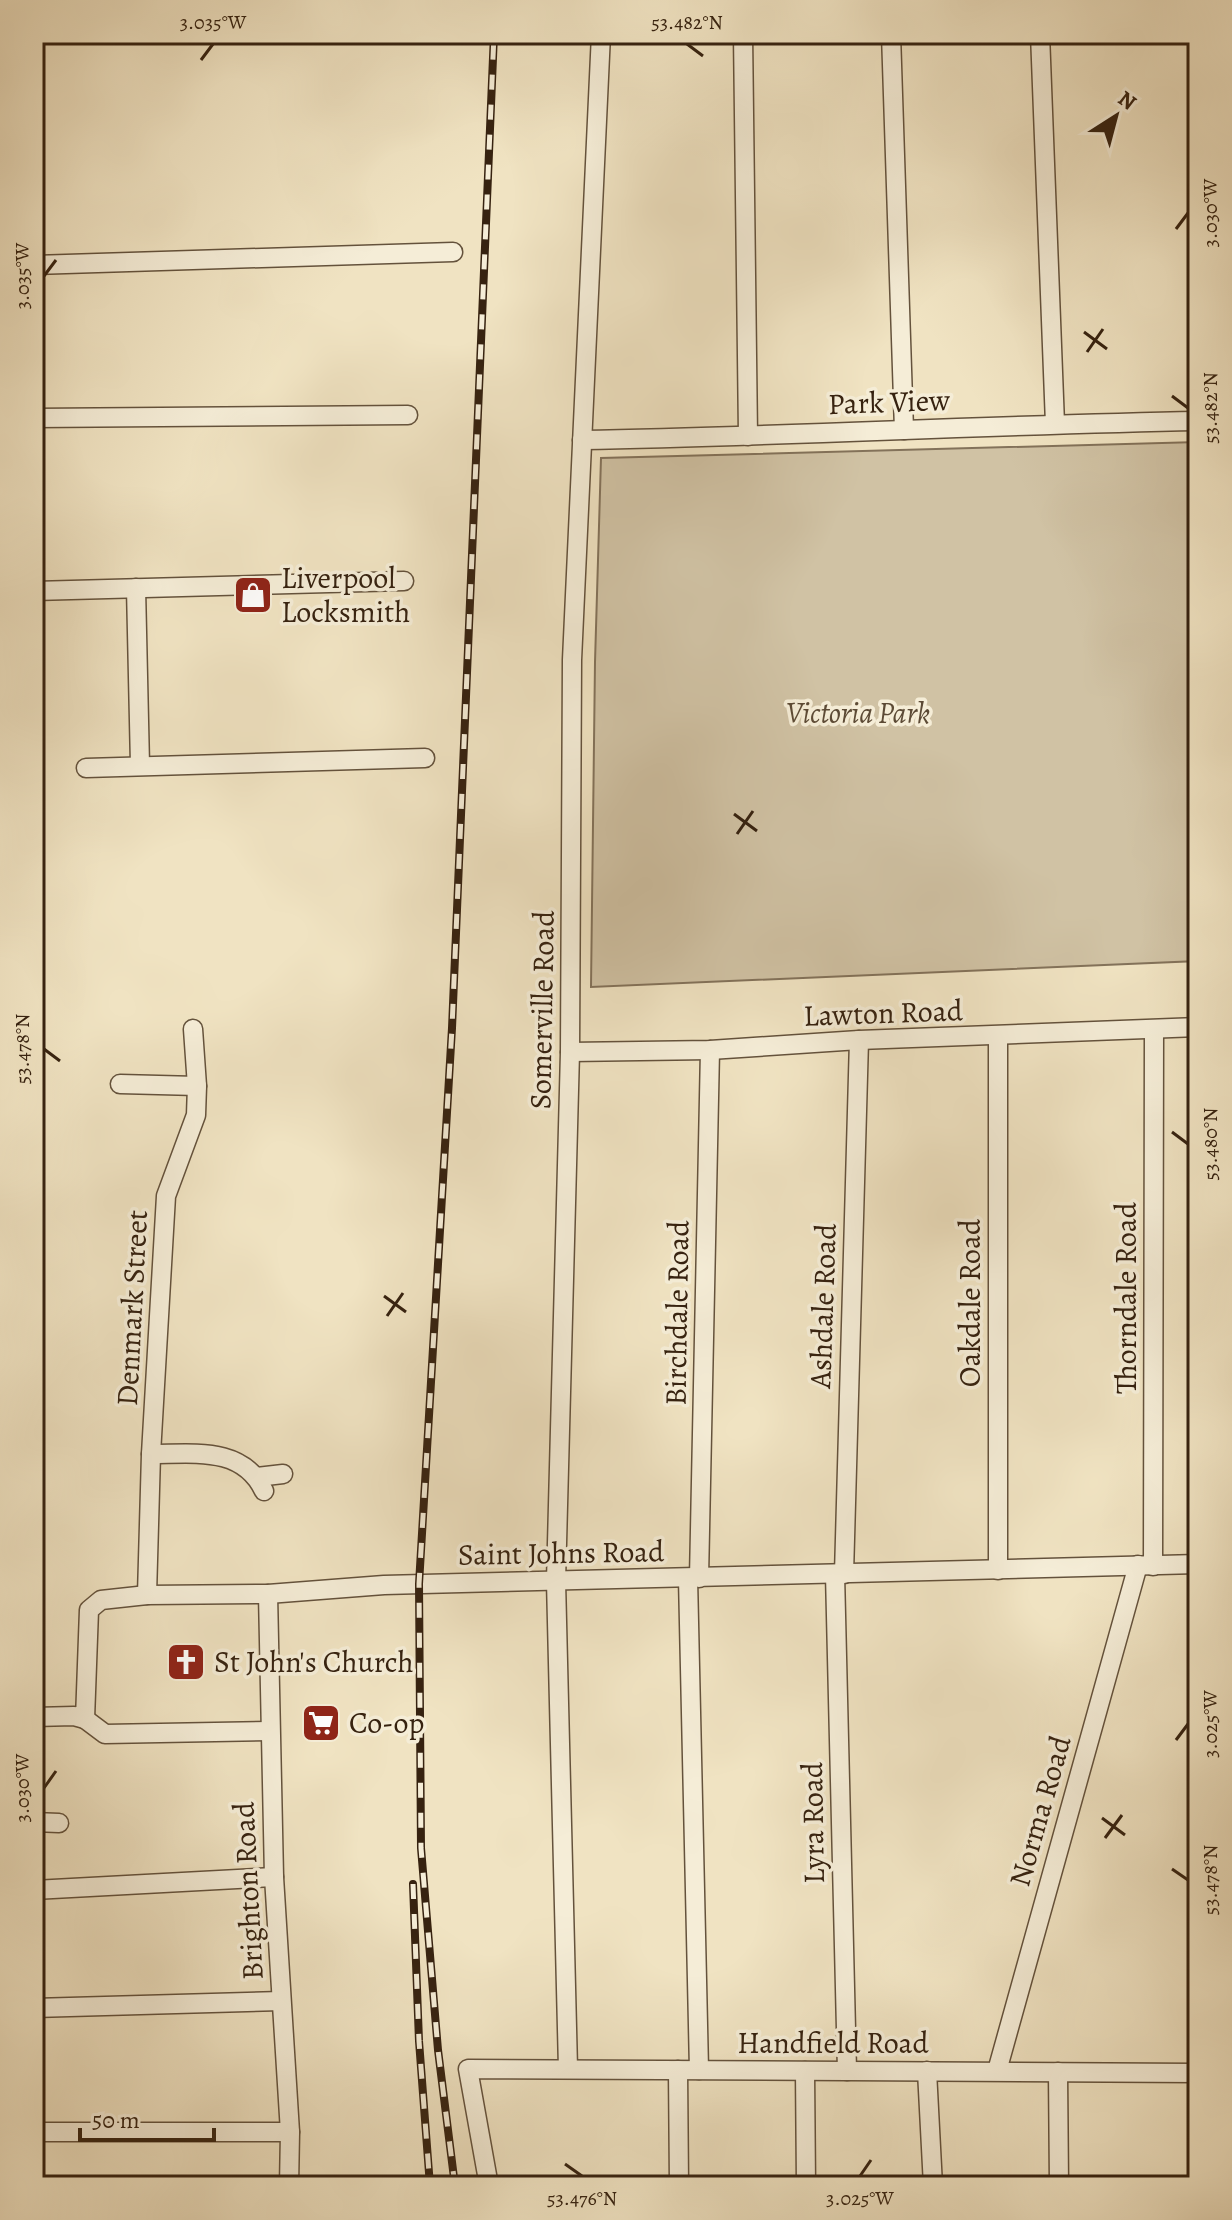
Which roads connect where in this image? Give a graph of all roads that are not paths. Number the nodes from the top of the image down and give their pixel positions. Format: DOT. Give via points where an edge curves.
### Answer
graph roads {
  1 [pos="601,34"];
  2 [pos="743,34"];
  3 [pos="891,34"];
  4 [pos="1040,34"];
  5 [pos="453,252"];
  6 [pos="34,265"];
  7 [pos="408,415"];
  8 [pos="34,418"];
  9 [pos="1198,421"];
  10 [pos="1055,424"];
  11 [pos="904,430"];
  12 [pos="748,436"];
  13 [pos="582,440"];
  14 [pos="404,581"];
  15 [pos="136,588"];
  16 [pos="34,591"];
  17 [pos="425,758"];
  18 [pos="140,765"];
  19 [pos="86,768"];
  20 [pos="1198,1027"];
  21 [pos="193,1029"];
  22 [pos="1154,1030"];
  23 [pos="998,1036"];
  24 [pos="859,1040"];
  25 [pos="710,1050"];
  26 [pos="570,1052"];
  27 [pos="120,1084"];
  28 [pos="197,1086"];
  29 [pos="151,1454"];
  30 [pos="283,1474"];
  31 [pos="1198,1564"];
  32 [pos="1146,1565"];
  33 [pos="998,1570"];
  34 [pos="839,1574"];
  35 [pos="694,1578"];
  36 [pos="556,1581"];
  37 [pos="268,1594"];
  38 [pos="147,1595"];
  39 [pos="34,1717"];
  40 [pos="85,1719"];
  41 [pos="270,1731"];
  42 [pos="34,1822"];
  43 [pos="59,1823"];
  44 [pos="274,1877"];
  45 [pos="34,1890"];
  46 [pos="281,2001"];
  47 [pos="34,2008"];
  48 [pos="568,2069"];
  49 [pos="678,2070"];
  50 [pos="699,2070"];
  51 [pos="805,2071"];
  52 [pos="847,2071"];
  53 [pos="927,2071"];
  54 [pos="997,2071"];
  55 [pos="1058,2072"];
  56 [pos="1198,2073"];
  57 [pos="34,2132"];
  58 [pos="290,2132"];
  59 [pos="289,2186"];
  60 [pos="489,2186"];
  61 [pos="679,2186"];
  62 [pos="806,2186"];
  63 [pos="933,2186"];
  64 [pos="1059,2186"];
  1 -- 13 [label="street, Somerville Road"];
  2 -- 12 [label="street"];
  3 -- 11 [label="street"];
  4 -- 10 [label="street"];
  5 -- 6 [label="street"];
  7 -- 8 [label="street"];
  9 -- 10 [label="street, Park View"];
  10 -- 11 [label="street, Park View"];
  11 -- 12 [label="street, Park View"];
  12 -- 13 [label="street, Park View"];
  13 -- 26 [label="street, Somerville Road" via="572,660"];
  14 -- 15 [label="street"];
  15 -- 16 [label="street"];
  15 -- 18 [label="street"];
  17 -- 18 [label="street"];
  18 -- 19 [label="street"];
  20 -- 22 [label="street, Lawton Road"];
  21 -- 28 [label="street, Denmark Street"];
  22 -- 23 [label="street, Lawton Road"];
  22 -- 32 [label="street, Thorndale Road"];
  23 -- 24 [label="street, Lawton Road"];
  23 -- 33 [label="street, Oakdale Road"];
  24 -- 25 [label="street, Lawton Road"];
  24 -- 34 [label="street, Ashdale Road"];
  25 -- 26 [label="street, Lawton Road"];
  25 -- 35 [label="street, Birchdale Road"];
  26 -- 36 [label="street, Somerville Road"];
  27 -- 28 [label="street"];
  28 -- 29 [label="street, Denmark Street" via="196,1115 166,1196"];
  29 -- 30 [label="street" via="210,1454 240,1462 261,1484"];
  29 -- 38 [label="street, Denmark Street"];
  31 -- 32 [label="street, Saint Johns Road"];
  32 -- 33 [label="street, Saint Johns Road"];
  32 -- 54 [label="street, Norma Road"];
  33 -- 34 [label="street, Saint Johns Road"];
  34 -- 35 [label="street, Saint Johns Road"];
  34 -- 52 [label="street, Lyra Road"];
  35 -- 36 [label="street, Saint Johns Road"];
  35 -- 50 [label="street, Birchdale Road"];
  36 -- 37 [label="street, Saint Johns Road"];
  36 -- 48 [label="street, Somerville Road"];
  37 -- 38 [label="street, Saint Johns Road"];
  37 -- 41 [label="street, Brighton Road"];
  38 -- 40 [label="street, Saint Johns Road" via="101,1600 89,1610"];
  39 -- 40 [label="street"];
  40 -- 41 [label="street" via="105,1734"];
  41 -- 44 [label="street, Brighton Road"];
  42 -- 43 [label="street"];
  44 -- 45 [label="street"];
  44 -- 46 [label="street, Brighton Road"];
  46 -- 47 [label="street"];
  46 -- 58 [label="street, Brighton Road"];
  48 -- 49 [label="street, Handfield Road"];
  48 -- 60 [label="street, Handfield Road" via="468,2069"];
  49 -- 50 [label="street, Handfield Road"];
  49 -- 61 [label="street"];
  50 -- 51 [label="street, Handfield Road"];
  51 -- 52 [label="street, Handfield Road"];
  51 -- 62 [label="street"];
  52 -- 53 [label="street, Handfield Road"];
  53 -- 54 [label="street, Handfield Road"];
  53 -- 63 [label="street"];
  54 -- 55 [label="street, Handfield Road"];
  55 -- 56 [label="street, Handfield Road"];
  55 -- 64 [label="street"];
  57 -- 58 [label="street"];
  58 -- 59 [label="street, Brighton Road"];
}
